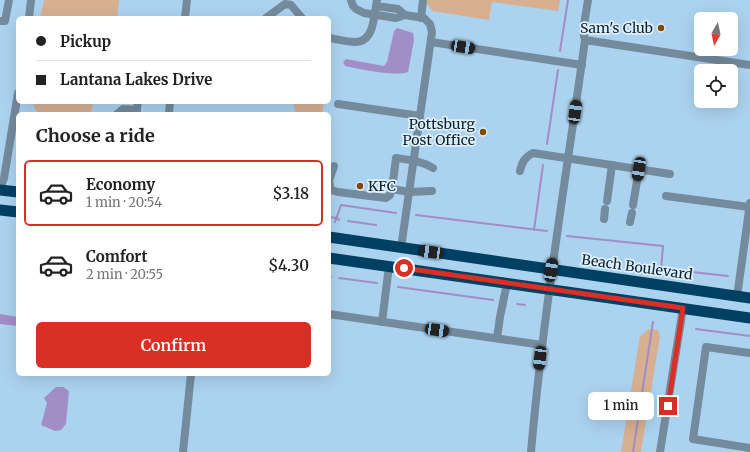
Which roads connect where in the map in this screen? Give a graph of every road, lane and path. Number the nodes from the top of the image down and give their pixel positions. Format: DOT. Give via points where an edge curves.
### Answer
graph roads {
  1 [pos="9,0"];
  2 [pos="31,0"];
  3 [pos="187,0"];
  4 [pos="351,0"];
  5 [pos="424,0"];
  6 [pos="588,0"];
  7 [pos="376,3"];
  8 [pos="374,15"];
  9 [pos="405,15"];
  10 [pos="29,16"];
  11 [pos="185,16"];
  12 [pos="269,16"];
  13 [pos="300,16"];
  14 [pos="421,18"];
  15 [pos="0,21"];
  16 [pos="331,38"];
  17 [pos="585,40"];
  18 [pos="431,42"];
  19 [pos="582,65"];
  20 [pos="750,65"];
  21 [pos="16,104"];
  22 [pos="338,104"];
  23 [pos="137,109"];
  24 [pos="119,112"];
  25 [pos="420,116"];
  26 [pos="568,158"];
  27 [pos="414,160"];
  28 [pos="612,165"];
  29 [pos="334,166"];
  30 [pos="433,168"];
  31 [pos="639,169"];
  32 [pos="520,171"];
  33 [pos="670,174"];
  34 [pos="331,175"];
  35 [pos="0,189"];
  36 [pos="392,189"];
  37 [pos="331,190"];
  38 [pos="432,191"];
  39 [pos="16,192"];
  40 [pos="409,192"];
  41 [pos="666,196"];
  42 [pos="750,205"];
  43 [pos="0,210"];
  44 [pos="16,212"];
  45 [pos="604,219"];
  46 [pos="630,222"];
  47 [pos="331,237"];
  48 [pos="401,248"];
  49 [pos="331,258"];
  50 [pos="389,266"];
  51 [pos="551,270"];
  52 [pos="506,283"];
  53 [pos="548,289"];
  54 [pos="737,296"];
  55 [pos="750,298"];
  56 [pos="683,308"];
  57 [pos="331,314"];
  58 [pos="750,318"];
  59 [pos="382,322"];
  60 [pos="497,338"];
  61 [pos="542,345"];
  62 [pos="750,353"];
  63 [pos="191,376"];
  64 [pos="750,448"];
  65 [pos="183,452"];
  66 [pos="531,452"];
  67 [pos="660,452"];
  1 -- 15 [label="street" via="4,21"];
  2 -- 10 [label="street"];
  3 -- 11 [label="street"];
  4 -- 8 [label="street" via="356,9"];
  5 -- 14 [label="street"];
  6 -- 17 [label="street" via="583,31"];
  7 -- 8 [label="street"];
  7 -- 9 [label="street" via="398,9"];
  8 -- 9 [label="street" via="396,18"];
  8 -- 16 [label="street" via="371,29 362,41"];
  9 -- 14 [label="street"];
  12 -- 13 [label="street" via="285,4 291,5"];
  14 -- 18 [label="street" via="430,24"];
  17 -- 19 [label="street"];
  17 -- 20 [label="street"];
  18 -- 19 [label="street"];
  18 -- 25 [label="street"];
  19 -- 26 [label="street"];
  21 -- 35 [label="street"];
  22 -- 25 [label="street"];
  23 -- 24 [label="street" via="123,109"];
  25 -- 27 [label="street"];
  26 -- 28 [label="street"];
  26 -- 32 [label="street" via="533,153 526,157"];
  26 -- 51 [label="street"];
  27 -- 30 [label="street"];
  27 -- 36 [label="street" via="396,158"];
  27 -- 40 [label="street"];
  28 -- 31 [label="street"];
  28 -- 45 [label="street"];
  29 -- 34 [label="street"];
  31 -- 33 [label="street"];
  31 -- 46 [label="street"];
  35 -- 39 [label="highway"];
  36 -- 37 [label="street" via="386,198"];
  36 -- 40 [label="street"];
  38 -- 40 [label="street"];
  40 -- 48 [label="street"];
  41 -- 42 [label="street"];
  42 -- 54 [label="street"];
  43 -- 44 [label="highway"];
  47 -- 48 [label="highway, Beach Boulevard"];
  48 -- 51 [label="highway, Beach Boulevard"];
  49 -- 50 [label="highway"];
  50 -- 52 [label="highway"];
  50 -- 59 [label="street"];
  51 -- 53 [label="street"];
  51 -- 54 [label="highway, Beach Boulevard"];
  52 -- 53 [label="highway"];
  52 -- 60 [label="street"];
  53 -- 56 [label="highway"];
  53 -- 61 [label="street"];
  54 -- 55 [label="highway, Beach Boulevard"];
  56 -- 58 [label="highway"];
  56 -- 67 [label="street"];
  57 -- 59 [label="street"];
  59 -- 60 [label="street"];
  60 -- 61 [label="street"];
  61 -- 66 [label="street"];
  62 -- 64 [label="street" via="706,347 693,439"];
  63 -- 65 [label="street"];
}
